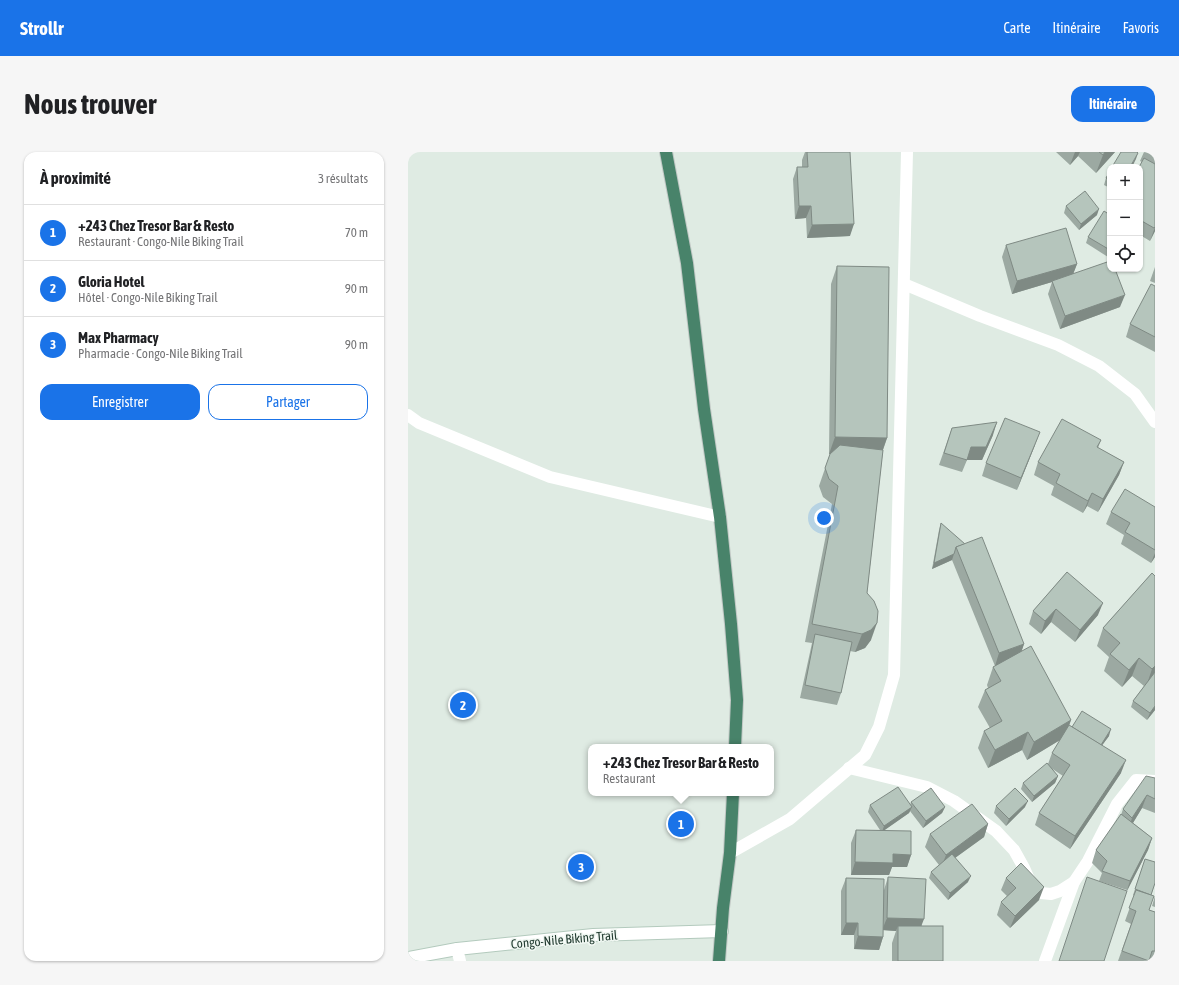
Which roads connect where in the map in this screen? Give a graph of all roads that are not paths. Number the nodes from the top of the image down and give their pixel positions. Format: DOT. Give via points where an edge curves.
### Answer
graph roads {
  1 [pos="666,152"];
  2 [pos="907,152"];
  3 [pos="904,284"];
  4 [pos="408,415"];
  5 [pos="1155,422"];
  6 [pos="720,517"];
  7 [pos="735,744"];
  8 [pos="849,768"];
  9 [pos="1155,781"];
  10 [pos="733,796"];
  11 [pos="730,853"];
  12 [pos="1074,882"];
  13 [pos="722,931"];
  14 [pos="457,949"];
  15 [pos="408,958"];
  16 [pos="460,961"];
  17 [pos="719,961"];
  18 [pos="1045,961"];
  1 -- 6 [label="highway" via="687,263"];
  2 -- 3 [label="street"];
  3 -- 5 [label="street" via="1058,345 1099,366 1135,394"];
  3 -- 8 [label="street" via="894,675 879,727 865,755"];
  4 -- 6 [label="street" via="419,423 550,477"];
  6 -- 7 [label="highway" via="732,624 737,700"];
  8 -- 11 [label="street" via="790,819"];
  8 -- 12 [label="street" via="927,787 954,801 996,831 1014,850 1031,884 1041,893 1051,894"];
  9 -- 12 [label="street" via="1136,780 1117,804 1088,861"];
  10 -- 11 [label="highway"];
  11 -- 13 [label="highway"];
  12 -- 18 [label="street"];
  13 -- 14 [label="street, Congo-Nile Biking Trail" via="593,935"];
  13 -- 17 [label="highway"];
  14 -- 15 [label="street, Congo-Nile Biking Trail"];
  14 -- 16 [label="street"];
}
